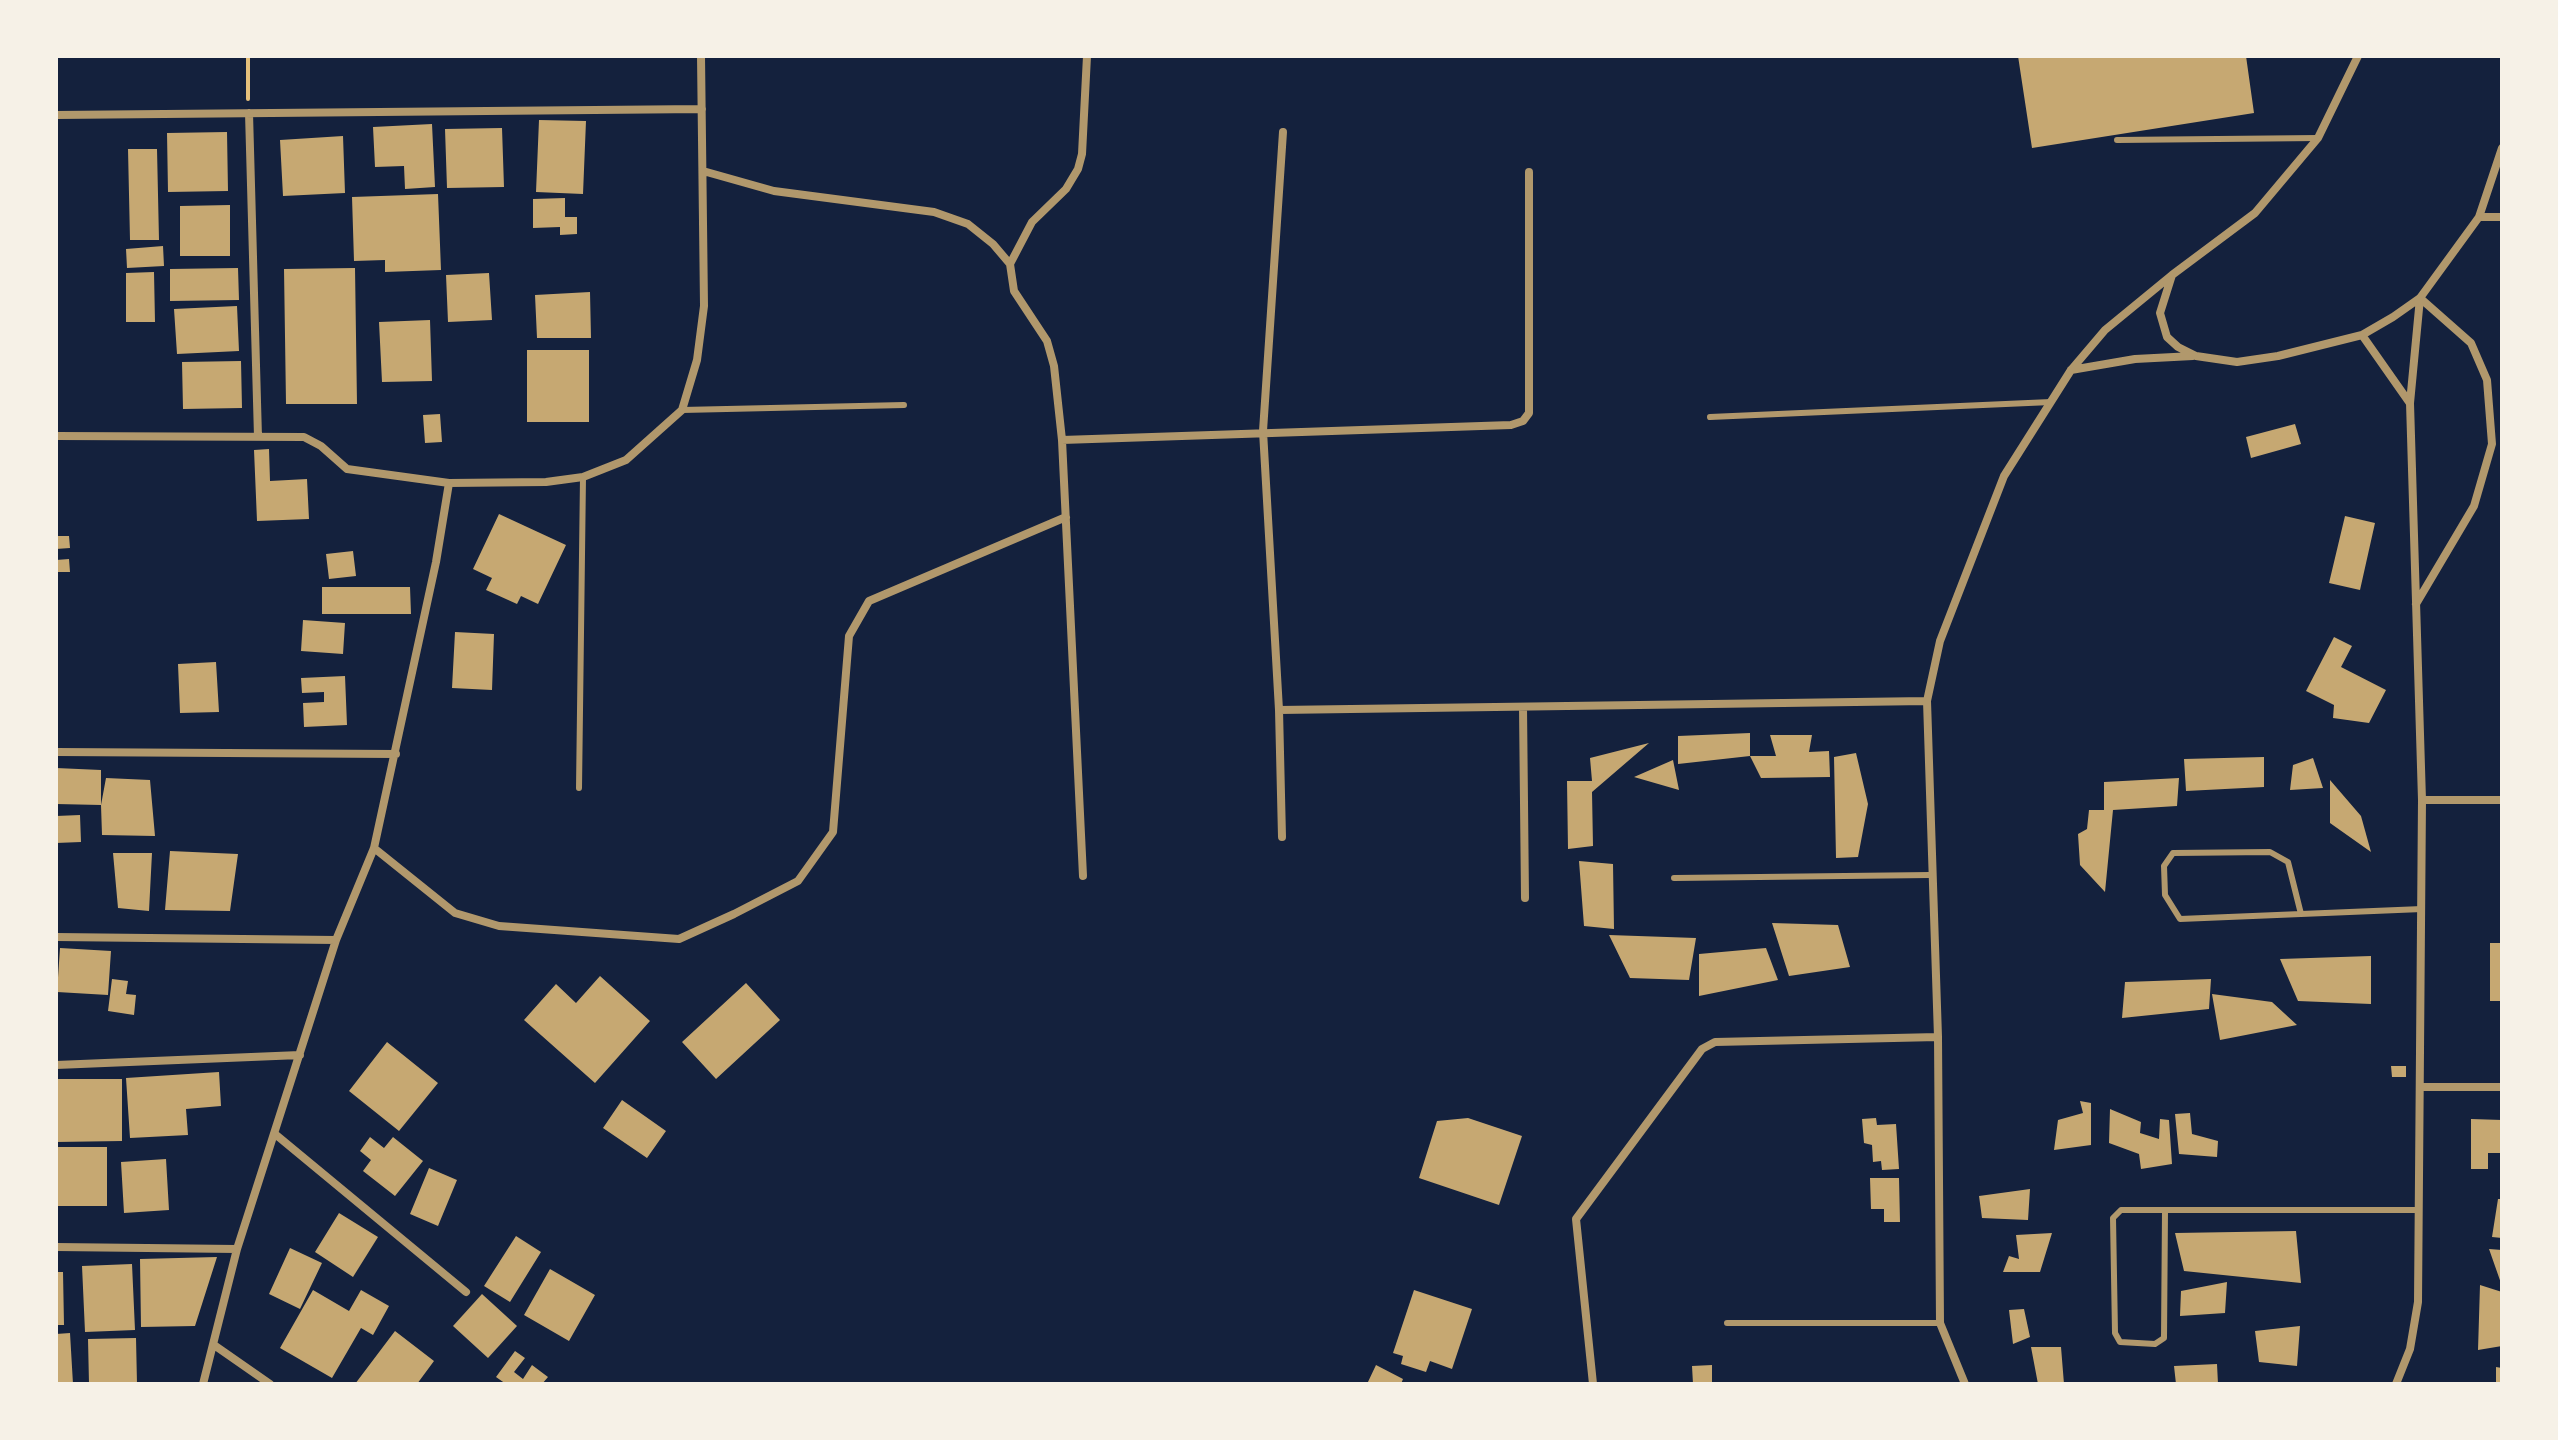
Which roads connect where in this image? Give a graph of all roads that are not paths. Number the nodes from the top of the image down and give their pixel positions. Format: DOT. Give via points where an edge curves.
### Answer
graph roads {
  1 [pos="701,56"];
  2 [pos="1087,56"];
  3 [pos="2358,56"];
  4 [pos="702,109"];
  5 [pos="249,113"];
  6 [pos="56,115"];
  7 [pos="1283,132"];
  8 [pos="2318,138"];
  9 [pos="2117,140"];
  10 [pos="2502,148"];
  11 [pos="703,171"];
  12 [pos="1529,172"];
  13 [pos="2479,217"];
  14 [pos="2502,217"];
  15 [pos="1010,264"];
  16 [pos="2172,275"];
  17 [pos="2420,298"];
  18 [pos="2362,335"];
  19 [pos="2196,356"];
  20 [pos="2071,370"];
  21 [pos="2051,402"];
  22 [pos="2410,403"];
  23 [pos="904,405"];
  24 [pos="682,410"];
  25 [pos="1710,417"];
  26 [pos="1263,431"];
  27 [pos="56,436"];
  28 [pos="258,437"];
  29 [pos="1062,440"];
  30 [pos="2497,444"];
  31 [pos="583,477"];
  32 [pos="449,483"];
  33 [pos="1066,517"];
  34 [pos="2416,604"];
  35 [pos="1927,701"];
  36 [pos="1523,707"];
  37 [pos="1279,710"];
  38 [pos="56,752"];
  39 [pos="396,754"];
  40 [pos="579,788"];
  41 [pos="2422,800"];
  42 [pos="2502,800"];
  43 [pos="1282,837"];
  44 [pos="374,848"];
  45 [pos="1930,875"];
  46 [pos="1083,876"];
  47 [pos="1674,878"];
  48 [pos="1525,898"];
  49 [pos="2422,909"];
  50 [pos="2301,914"];
  51 [pos="56,937"];
  52 [pos="336,940"];
  53 [pos="1938,1037"];
  54 [pos="300,1055"];
  55 [pos="56,1065"];
  56 [pos="2422,1087"];
  57 [pos="2502,1087"];
  58 [pos="275,1134"];
  59 [pos="2420,1210"];
  60 [pos="2165,1211"];
  61 [pos="56,1247"];
  62 [pos="237,1249"];
  63 [pos="466,1292"];
  64 [pos="1727,1323"];
  65 [pos="1940,1323"];
  66 [pos="214,1345"];
  67 [pos="203,1384"];
  68 [pos="270,1384"];
  69 [pos="1593,1384"];
  70 [pos="1965,1384"];
  71 [pos="2396,1384"];
  1 -- 4 [label="street"];
  2 -- 15 [label="street" via="1078,169 1066,189 1032,222"];
  3 -- 8 [label="street"];
  4 -- 5 [label="street"];
  4 -- 11 [label="street"];
  5 -- 6 [label="street"];
  5 -- 28 [label="street"];
  7 -- 26 [label="street"];
  8 -- 9 [label="lane"];
  8 -- 16 [label="street" via="2255,213"];
  10 -- 13 [label="street"];
  11 -- 15 [label="street" via="774,191 934,212 968,224"];
  11 -- 24 [label="street" via="704,306 697,360"];
  12 -- 26 [label="street" via="1529,413 1523,421"];
  13 -- 14 [label="street"];
  13 -- 17 [label="street"];
  15 -- 29 [label="street" via="1014,291 1047,341"];
  16 -- 19 [label="street" via="2160,313 2167,337"];
  16 -- 20 [label="street" via="2105,330"];
  17 -- 18 [label="street"];
  17 -- 22 [label="street"];
  17 -- 30 [label="street" via="2471,343 2487,380"];
  18 -- 19 [label="street" via="2237,362"];
  18 -- 22 [label="street"];
  19 -- 20 [label="street"];
  20 -- 21 [label="street"];
  21 -- 25 [label="lane"];
  21 -- 35 [label="street" via="2004,476 1940,641"];
  22 -- 34 [label="street"];
  23 -- 24 [label="lane"];
  24 -- 31 [label="street" via="626,460"];
  26 -- 29 [label="street"];
  26 -- 37 [label="street"];
  27 -- 28 [label="street"];
  28 -- 32 [label="street" via="304,437 347,469"];
  29 -- 33 [label="street"];
  30 -- 34 [label="street" via="2474,506"];
  31 -- 32 [label="street"];
  31 -- 40 [label="lane"];
  32 -- 39 [label="street"];
  33 -- 44 [label="street" via="869,601 849,636 833,832 798,881 734,914 679,939 499,926 455,913"];
  33 -- 46 [label="street"];
  34 -- 41 [label="street"];
  35 -- 36 [label="street"];
  35 -- 45 [label="street"];
  36 -- 37 [label="street"];
  36 -- 48 [label="street"];
  37 -- 43 [label="street"];
  38 -- 39 [label="street"];
  39 -- 44 [label="street"];
  41 -- 42 [label="street"];
  41 -- 49 [label="street"];
  44 -- 52 [label="street"];
  45 -- 47 [label="lane"];
  45 -- 53 [label="street"];
  49 -- 50 [label="lane"];
  49 -- 56 [label="street"];
  50 -- 50 [label="lane" via="2288,862 2270,852 2173,853 2164,866 2165,895 2180,919"];
  51 -- 52 [label="street"];
  52 -- 54 [label="street"];
  53 -- 65 [label="street"];
  53 -- 69 [label="street" via="1715,1042 1702,1049 1576,1219"];
  54 -- 55 [label="street"];
  54 -- 58 [label="street"];
  56 -- 57 [label="street"];
  56 -- 59 [label="street"];
  58 -- 62 [label="street"];
  58 -- 63 [label="street"];
  59 -- 60 [label="lane"];
  59 -- 71 [label="street" via="2418,1302 2410,1349"];
  60 -- 60 [label="lane" via="2121,1210 2113,1218 2115,1333 2120,1342 2155,1344 2164,1338"];
  61 -- 62 [label="street"];
  62 -- 66 [label="street"];
  64 -- 65 [label="lane"];
  65 -- 70 [label="street"];
  66 -- 67 [label="street"];
  66 -- 68 [label="street"];
}
